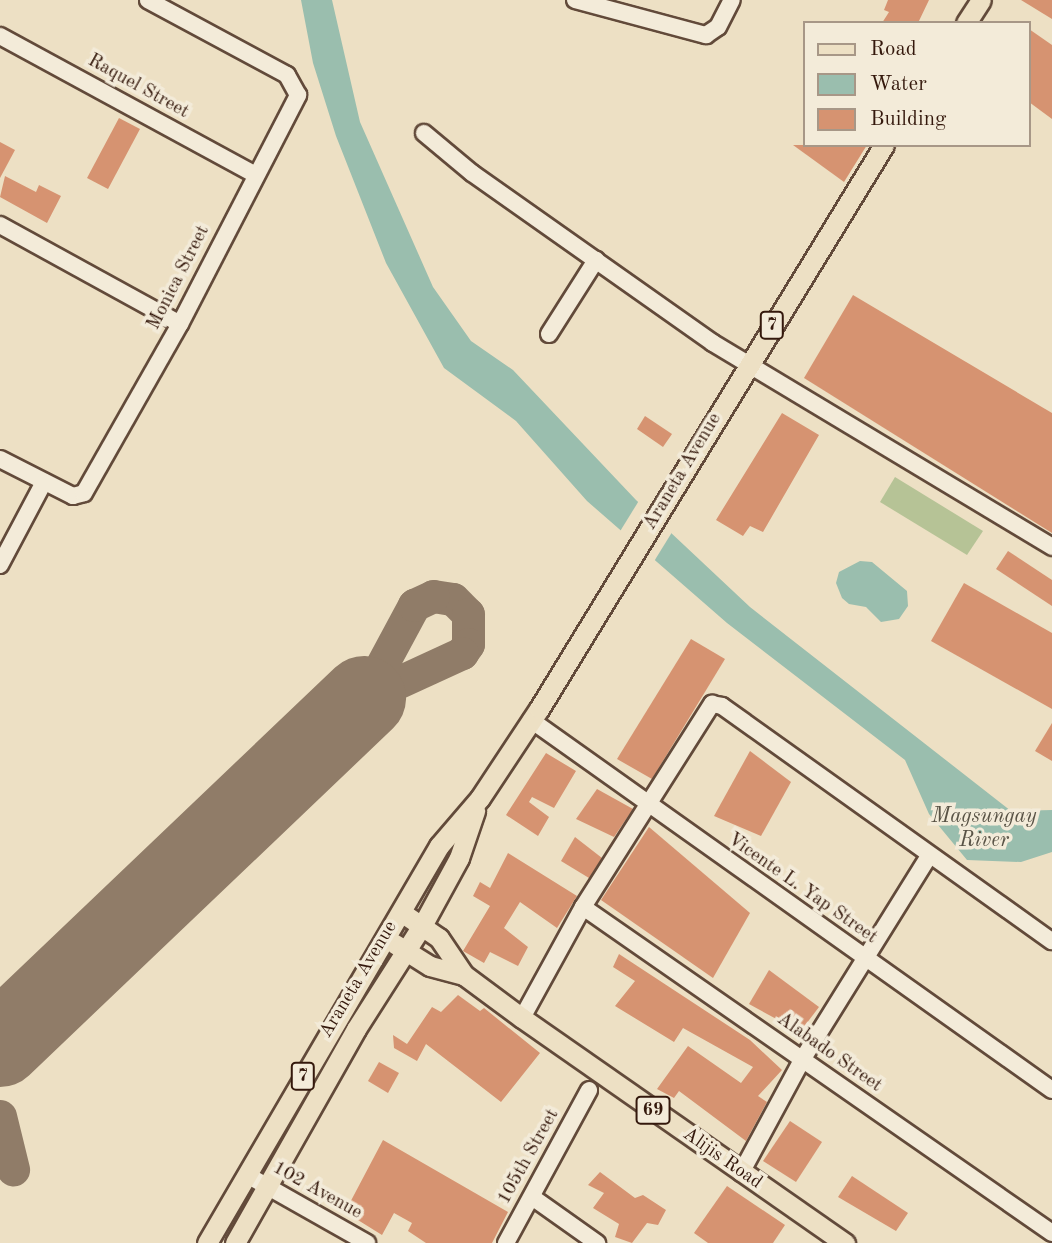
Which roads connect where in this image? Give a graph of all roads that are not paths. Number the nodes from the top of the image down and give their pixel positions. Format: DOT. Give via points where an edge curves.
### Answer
graph roads {
  1 [pos="148,0"];
  2 [pos="575,0"];
  3 [pos="732,0"];
  4 [pos="981,0"];
  5 [pos="967,21"];
  6 [pos="0,36"];
  7 [pos="424,133"];
  8 [pos="883,147"];
  9 [pos="256,175"];
  10 [pos="0,225"];
  11 [pos="596,260"];
  12 [pos="180,324"];
  13 [pos="549,334"];
  14 [pos="748,365"];
  15 [pos="0,459"];
  16 [pos="44,482"];
  17 [pos="1052,547"];
  18 [pos="0,565"];
  19 [pos="531,720"];
  20 [pos="480,798"];
  21 [pos="646,804"];
  22 [pos="929,856"];
  23 [pos="583,907"];
  24 [pos="401,912"];
  25 [pos="423,924"];
  26 [pos="384,938"];
  27 [pos="1052,941"];
  28 [pos="406,951"];
  29 [pos="866,961"];
  30 [pos="464,975"];
  31 [pos="522,1018"];
  32 [pos="802,1060"];
  33 [pos="589,1090"];
  34 [pos="1052,1090"];
  35 [pos="741,1173"];
  36 [pos="247,1175"];
  37 [pos="267,1188"];
  38 [pos="532,1196"];
  39 [pos="1045,1235"];
  40 [pos="207,1243"];
  41 [pos="235,1243"];
  42 [pos="368,1243"];
  43 [pos="506,1243"];
  44 [pos="597,1243"];
  45 [pos="845,1243"];
  1 -- 9 [label="street, Monica Street" via="287,75 298,95"];
  2 -- 3 [label="street" via="706,35 718,27"];
  4 -- 5 [label="main road"];
  6 -- 9 [label="street, Raquel Street"];
  7 -- 11 [label="street" via="472,173"];
  8 -- 14 [label="main road, Araneta Avenue / 7"];
  9 -- 12 [label="street, Monica Street"];
  10 -- 12 [label="street"];
  11 -- 13 [label="street"];
  11 -- 14 [label="street"];
  12 -- 16 [label="street, Monica Street" via="80,496"];
  14 -- 17 [label="street"];
  14 -- 19 [label="main road, Araneta Avenue / 7"];
  15 -- 16 [label="street"];
  16 -- 18 [label="street"];
  19 -- 20 [label="main road, Araneta Avenue / 7"];
  19 -- 21 [label="street, Vicente L. Yap Street"];
  20 -- 24 [label="main road, Araneta Avenue / 7" via="439,846"];
  20 -- 25 [label="main road, Araneta Avenue / 7" via="459,858"];
  21 -- 22 [label="street" via="708,707 716,704"];
  21 -- 23 [label="street"];
  21 -- 29 [label="street, Vicente L. Yap Street"];
  22 -- 27 [label="street"];
  22 -- 29 [label="street"];
  23 -- 31 [label="street"];
  23 -- 32 [label="street, Alabado Street"];
  24 -- 25 [label="main road, Alijis Road / 69"];
  24 -- 26 [label="main road, Araneta Avenue / 7"];
  25 -- 28 [label="main road, Araneta Avenue / 7"];
  25 -- 30 [label="main road, Alijis Road / 69" via="447,947"];
  26 -- 28 [label="main road, Alijis Road / 69"];
  26 -- 36 [label="main road, Araneta Avenue / 7"];
  28 -- 30 [label="main road, Alijis Road / 69" via="430,966"];
  28 -- 37 [label="main road, Araneta Avenue / 7"];
  29 -- 32 [label="street"];
  29 -- 34 [label="street, Vicente L. Yap Street"];
  30 -- 31 [label="main road, Alijis Road / 69"];
  31 -- 35 [label="main road, Alijis Road / 69"];
  32 -- 35 [label="street"];
  32 -- 39 [label="street, Alabado Street"];
  33 -- 38 [label="street, 105th Street"];
  35 -- 45 [label="main road, Alijis Road / 69"];
  36 -- 37 [label="street, 102 Avenue"];
  36 -- 40 [label="main road, Araneta Avenue / 7"];
  37 -- 41 [label="main road, Araneta Avenue / 7"];
  37 -- 42 [label="street, 102 Avenue"];
  38 -- 43 [label="street, 105th Street"];
  38 -- 44 [label="street"];
}
